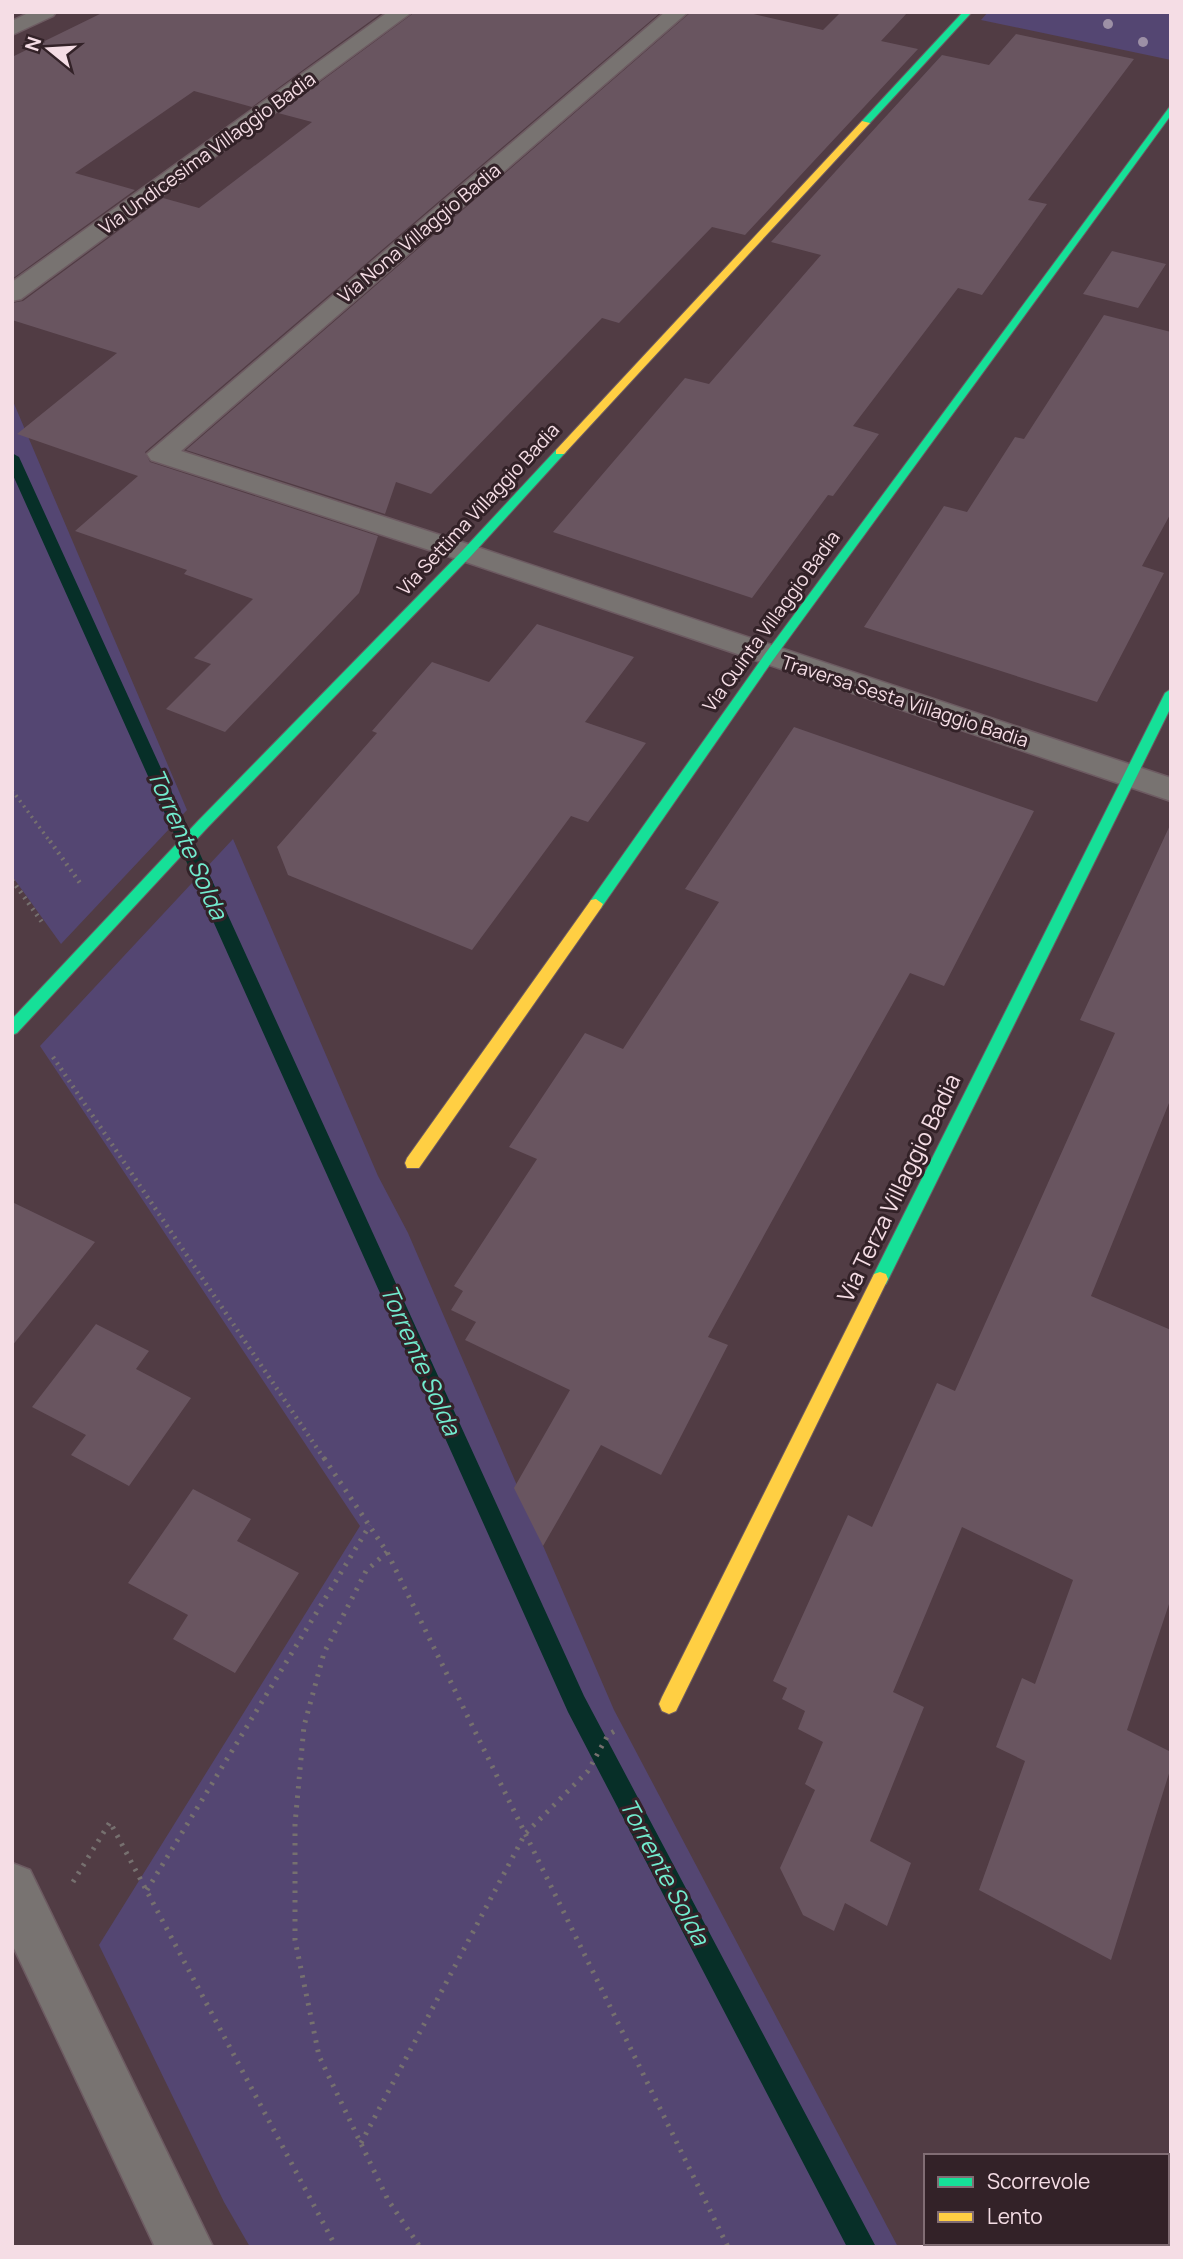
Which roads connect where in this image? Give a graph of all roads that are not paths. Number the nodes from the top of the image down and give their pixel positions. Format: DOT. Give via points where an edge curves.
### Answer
graph roads {
  1 [pos="46,12"];
  2 [pos="402,12"];
  3 [pos="678,12"];
  4 [pos="968,12"];
  5 [pos="12,29"];
  6 [pos="1171,108"];
  7 [pos="12,294"];
  8 [pos="161,454"];
  9 [pos="467,553"];
  10 [pos="769,657"];
  11 [pos="1171,693"];
  12 [pos="1130,775"];
  13 [pos="1171,790"];
  14 [pos="12,1029"];
  15 [pos="413,1163"];
  16 [pos="669,1704"];
  17 [pos="12,1888"];
  18 [pos="185,2247"];
  1 -- 5 [label="street"];
  2 -- 7 [label="street, Via Undicesima Villaggio Badia"];
  3 -- 8 [label="street, Via Nona Villaggio Badia"];
  4 -- 9 [label="street, Via Settima Villaggio Badia"];
  6 -- 10 [label="street, Via Quinta Villaggio Badia"];
  8 -- 9 [label="street, Traversa Sesta Villaggio Badia"];
  9 -- 10 [label="street, Traversa Sesta Villaggio Badia"];
  9 -- 14 [label="street, Via Settima Villaggio Badia" via="203,824"];
  10 -- 12 [label="street, Traversa Sesta Villaggio Badia"];
  10 -- 15 [label="street, Via Quinta Villaggio Badia"];
  11 -- 12 [label="street, Via Terza Villaggio Badia"];
  12 -- 13 [label="street, Traversa Sesta Villaggio Badia"];
  12 -- 16 [label="street, Via Terza Villaggio Badia"];
  17 -- 18 [label="street"];
}
